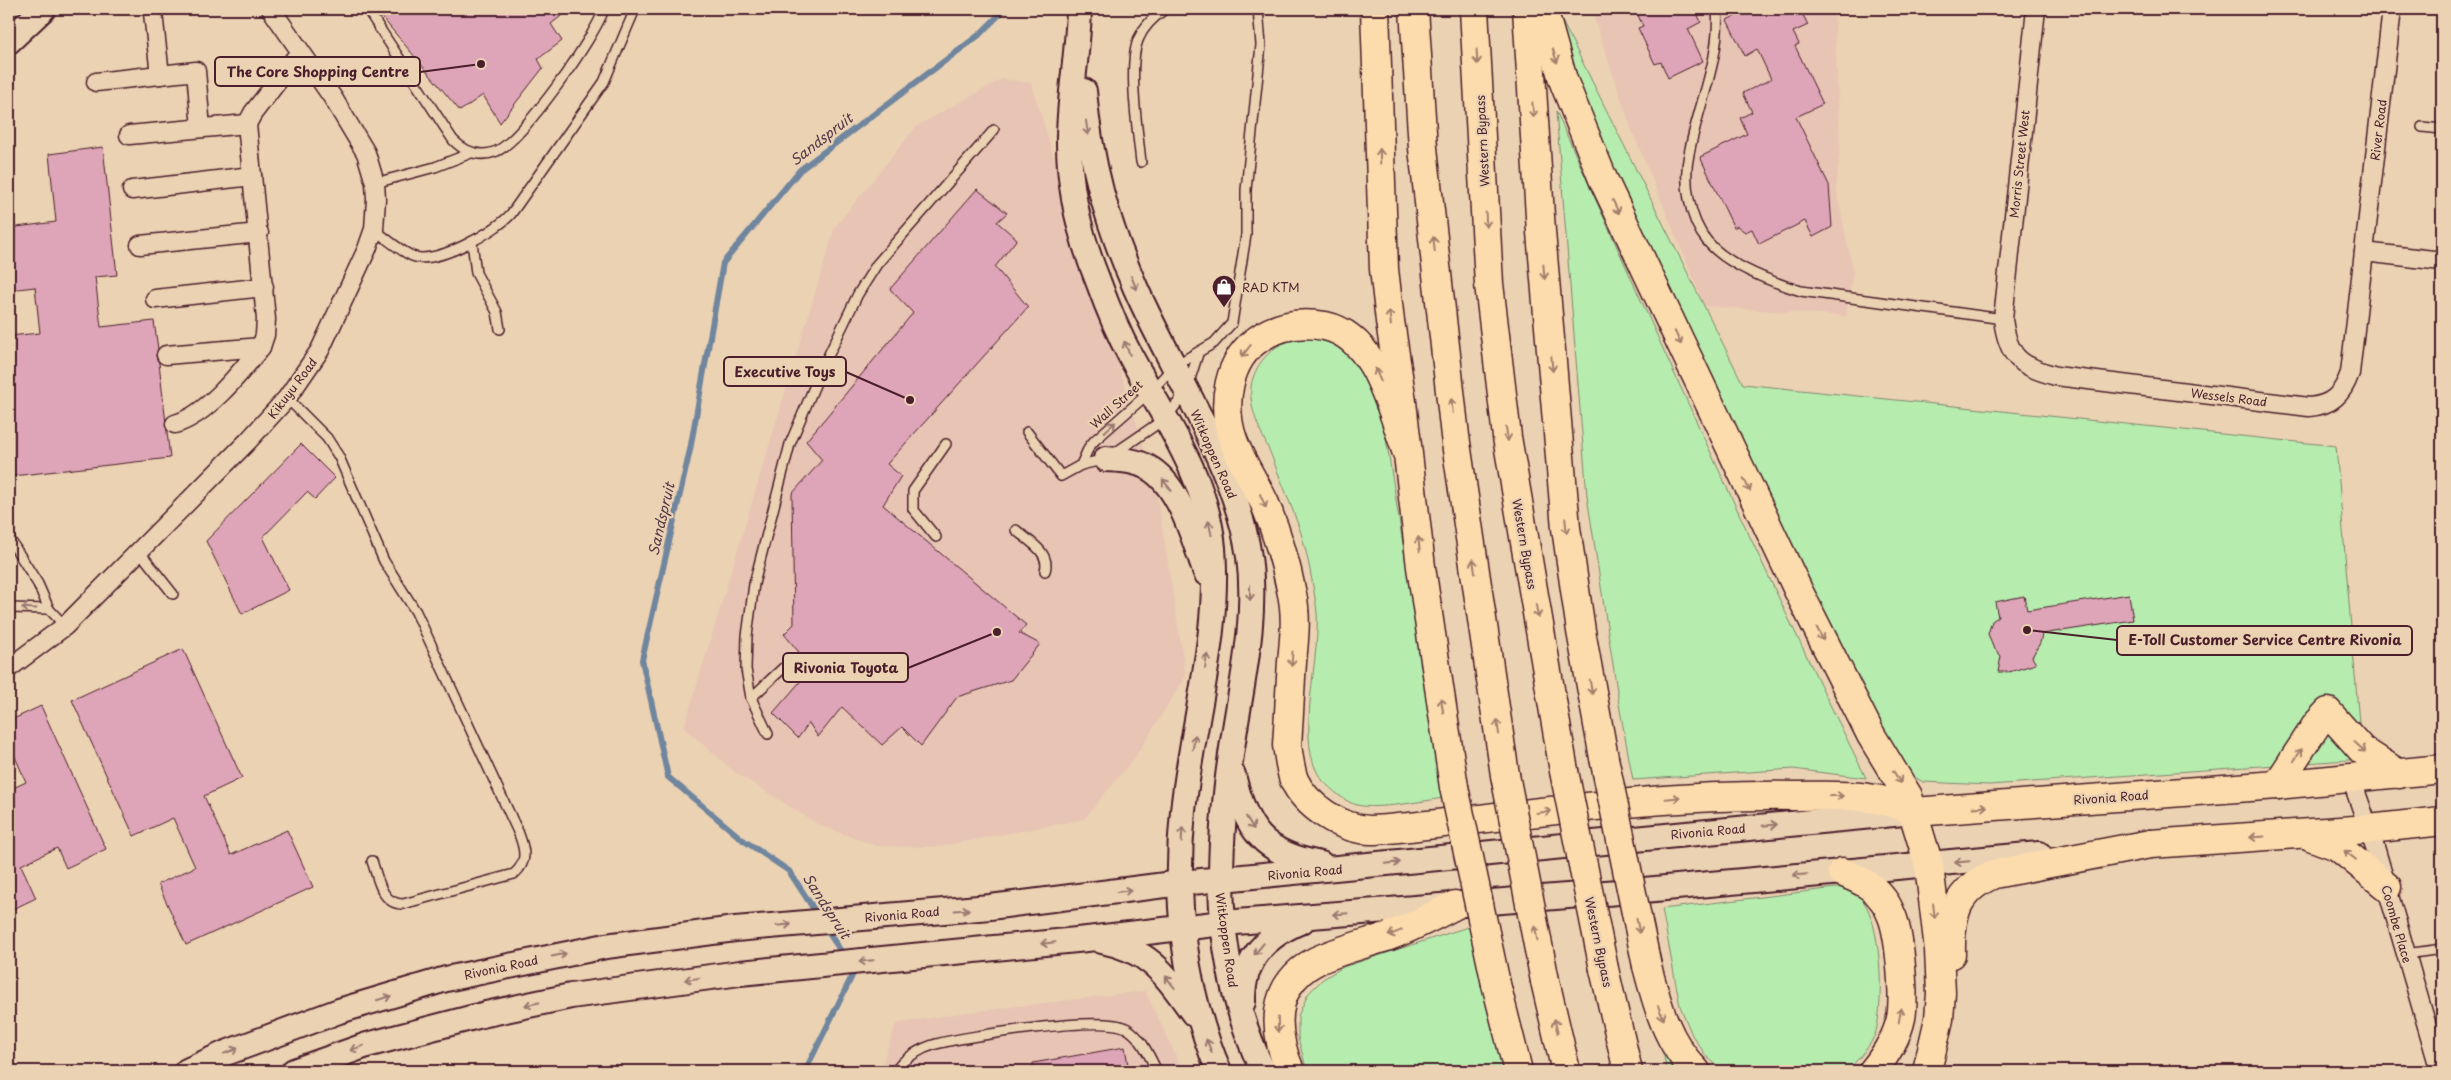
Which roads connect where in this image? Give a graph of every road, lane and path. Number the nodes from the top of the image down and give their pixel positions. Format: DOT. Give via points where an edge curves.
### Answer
graph roads {
  1 [pos="43,9"];
  2 [pos="271,9"];
  3 [pos="367,9"];
  4 [pos="604,9"];
  5 [pos="1165,9"];
  6 [pos="1258,9"];
  7 [pos="1375,9"];
  8 [pos="1414,9"];
  9 [pos="1474,9"];
  10 [pos="1527,9"];
  11 [pos="1543,9"];
  12 [pos="1717,9"];
  13 [pos="2036,9"];
  14 [pos="2392,9"];
  15 [pos="153,13"];
  16 [pos="633,14"];
  17 [pos="1079,19"];
  18 [pos="9,41"];
  19 [pos="300,52"];
  20 [pos="160,75"];
  21 [pos="96,82"];
  22 [pos="247,124"];
  23 [pos="2422,127"];
  24 [pos="201,128"];
  25 [pos="2442,129"];
  26 [pos="994,130"];
  27 [pos="129,135"];
  28 [pos="471,153"];
  29 [pos="1141,162"];
  30 [pos="252,176"];
  31 [pos="375,183"];
  32 [pos="132,190"];
  33 [pos="374,230"];
  34 [pos="259,233"];
  35 [pos="472,242"];
  36 [pos="140,245"];
  37 [pos="2364,252"];
  38 [pos="2442,261"];
  39 [pos="264,287"];
  40 [pos="155,299"];
  41 [pos="2003,318"];
  42 [pos="500,329"];
  43 [pos="261,347"];
  44 [pos="1198,354"];
  45 [pos="166,355"];
  46 [pos="1174,366"];
  47 [pos="1151,391"];
  48 [pos="1186,392"];
  49 [pos="287,398"];
  50 [pos="1166,418"];
  51 [pos="175,424"];
  52 [pos="1027,432"];
  53 [pos="946,444"];
  54 [pos="1407,453"];
  55 [pos="1106,459"];
  56 [pos="1081,465"];
  57 [pos="1016,530"];
  58 [pos="936,537"];
  59 [pos="9,538"];
  60 [pos="139,551"];
  61 [pos="1045,571"];
  62 [pos="173,594"];
  63 [pos="1214,594"];
  64 [pos="9,608"];
  65 [pos="49,609"];
  66 [pos="65,626"];
  67 [pos="9,668"];
  68 [pos="783,668"];
  69 [pos="751,698"];
  70 [pos="768,734"];
  71 [pos="1230,761"];
  72 [pos="2442,769"];
  73 [pos="2400,774"];
  74 [pos="2351,778"];
  75 [pos="2277,785"];
  76 [pos="1914,812"];
  77 [pos="2442,821"];
  78 [pos="2369,829"];
  79 [pos="2301,834"];
  80 [pos="2150,844"];
  81 [pos="372,861"];
  82 [pos="1929,865"];
  83 [pos="1345,868"];
  84 [pos="1842,872"];
  85 [pos="1219,880"];
  86 [pos="1181,883"];
  87 [pos="2387,887"];
  88 [pos="1455,905"];
  89 [pos="1316,916"];
  90 [pos="1222,922"];
  91 [pos="1183,927"];
  92 [pos="1087,939"];
  93 [pos="2442,949"];
  94 [pos="2406,954"];
  95 [pos="1200,1021"];
  96 [pos="1243,1021"];
  97 [pos="2438,1070"];
  98 [pos="186,1071"];
  99 [pos="294,1071"];
  100 [pos="896,1071"];
  101 [pos="1156,1071"];
  102 [pos="1219,1071"];
  103 [pos="1263,1071"];
  104 [pos="1290,1071"];
  105 [pos="1518,1071"];
  106 [pos="1566,1071"];
  107 [pos="1628,1071"];
  108 [pos="1696,1071"];
  109 [pos="1873,1071"];
  110 [pos="1927,1071"];
  111 [pos="1935,1071"];
  1 -- 18 [label="main road"];
  2 -- 19 [label="street, Kikuyu Road"];
  3 -- 28 [label="lane" via="453,140"];
  4 -- 28 [label="lane" via="583,50 517,137 497,151 482,155"];
  5 -- 29 [label="lane" via="1154,17 1138,38 1134,90"];
  6 -- 44 [label="lane" via="1261,45 1246,190 1246,235 1235,309 1232,323 1223,335"];
  54 -- 7 [label="main road, one-way" via="1384,269"];
  106 -- 8 [label="main road, one-way, bridge" via="1506,775 1455,436 1423,148"];
  9 -- 107 [label="main road, Western Bypass, one-way, bridge" via="1490,294 1508,438 1564,771"];
  10 -- 108 [label="main road, one-way, bridge" via="1541,232 1566,528 1581,631 1647,966 1672,1042"];
  11 -- 76 [label="main road, one-way" via="1563,80 1602,178 1798,590 1871,735 1906,791"];
  12 -- 41 [label="lane" via="1713,69 1688,156 1689,198 1707,241 1727,258 1776,283 1801,291"];
  13 -- 41 [label="street, Morris Street West"];
  14 -- 37 [label="street, River Road"];
  15 -- 20 [label="street"];
  16 -- 35 [label="lane" via="604,82 511,214"];
  17 -- 46 [label="main road, Witkoppen Road, one-way" via="1086,120 1102,199 1136,290"];
  47 -- 17 [label="main road, Witkoppen Road, one-way" via="1130,355 1098,281 1074,205 1069,133"];
  19 -- 22 [label="street"];
  19 -- 31 [label="street, Kikuyu Road" via="353,129 369,160"];
  20 -- 21 [label="street"];
  20 -- 24 [label="street" via="196,71"];
  22 -- 24 [label="street"];
  22 -- 30 [label="street"];
  23 -- 25 [label="lane"];
  24 -- 27 [label="street"];
  26 -- 69 [label="lane" via="877,264 858,294 820,373 790,444 754,584 746,669"];
  28 -- 31 [label="lane" via="435,167"];
  30 -- 32 [label="street"];
  30 -- 34 [label="street"];
  31 -- 33 [label="street, Kikuyu Road"];
  33 -- 35 [label="lane" via="413,257 432,256"];
  33 -- 49 [label="street, Kikuyu Road" via="320,350"];
  34 -- 36 [label="street"];
  34 -- 39 [label="street"];
  35 -- 42 [label="lane" via="476,273 496,312"];
  37 -- 38 [label="street"];
  37 -- 41 [label="street, Wessels Road" via="2350,373 2335,400 2323,406 2309,407 2037,371 2025,365 2010,350"];
  39 -- 40 [label="street"];
  39 -- 43 [label="street" via="266,327"];
  43 -- 45 [label="street"];
  43 -- 51 [label="street" via="205,408"];
  44 -- 46 [label="lane"];
  44 -- 48 [label="lane"];
  46 -- 47 [label="lane, Wall Street"];
  46 -- 48 [label="main road, Witkoppen Road"];
  47 -- 50 [label="main road, Witkoppen Road"];
  56 -- 47 [label="lane, Wall Street, one-way" via="1095,440"];
  48 -- 50 [label="lane"];
  48 -- 71 [label="main road, Witkoppen Road, one-way" via="1227,478 1244,527 1249,560 1248,643"];
  49 -- 60 [label="street, Kikuyu Road"];
  49 -- 81 [label="lane" via="327,438 338,457 384,561 416,612 519,834 524,853 524,861 514,874 403,904 395,904 385,896"];
  50 -- 55 [label="lane"];
  63 -- 50 [label="main road, Witkoppen Road, one-way" via="1211,534 1202,497"];
  52 -- 56 [label="lane" via="1062,476"];
  53 -- 58 [label="lane" via="913,491 913,509"];
  54 -- 76 [label="main road, one-way" via="1376,368 1349,337 1310,323 1290,326 1270,331 1252,343 1236,364 1227,393 1233,440 1282,550 1292,596 1295,619 1287,745 1290,764 1295,780 1316,807 1334,819 1368,830 1686,797 1862,796 1898,803"];
  105 -- 54 [label="main road, one-way, bridge" via="1454,788"];
  55 -- 56 [label="lane"];
  63 -- 55 [label="main road, one-way" via="1184,514 1168,485 1148,467"];
  57 -- 61 [label="lane" via="1045,556"];
  59 -- 65 [label="lane" via="38,584"];
  60 -- 62 [label="lane"];
  60 -- 66 [label="street, Kikuyu Road"];
  86 -- 63 [label="main road, Witkoppen Road, one-way" via="1183,811"];
  65 -- 64 [label="lane, one-way"];
  65 -- 66 [label="lane"];
  66 -- 67 [label="street, Kikuyu Road"];
  68 -- 69 [label="lane"];
  69 -- 70 [label="lane"];
  71 -- 83 [label="main road, one-way" via="1241,805 1249,823 1263,840 1291,857"];
  71 -- 85 [label="main road, Witkoppen Road"];
  72 -- 73 [label="main road, Rivonia Road"];
  73 -- 74 [label="main road, Rivonia Road"];
  75 -- 73 [label="main road, one-way" via="2328,712 2362,750"];
  74 -- 75 [label="main road, Rivonia Road"];
  74 -- 78 [label="street, Coombe Place"];
  76 -- 75 [label="main road, Rivonia Road, one-way"];
  76 -- 82 [label="main road"];
  83 -- 76 [label="main road, Rivonia Road, one-way"];
  77 -- 78 [label="main road"];
  78 -- 79 [label="main road"];
  78 -- 87 [label="street, Coombe Place"];
  79 -- 80 [label="main road, one-way"];
  87 -- 79 [label="main road, one-way" via="2338,846"];
  80 -- 82 [label="main road, one-way"];
  80 -- 111 [label="main road" via="1994,874 1978,881 1966,892 1956,909 1952,925 1955,994 1952,1017"];
  82 -- 84 [label="main road"];
  82 -- 110 [label="main road, one-way" via="1941,993 1939,1019"];
  83 -- 85 [label="main road, Rivonia Road"];
  84 -- 88 [label="main road, one-way"];
  109 -- 84 [label="main road, one-way" via="1894,1039 1901,1018 1897,940 1893,919 1879,893"];
  85 -- 86 [label="main road, Rivonia Road"];
  85 -- 90 [label="main road, Witkoppen Road"];
  86 -- 91 [label="main road, Witkoppen Road"];
  98 -- 86 [label="main road, Rivonia Road, one-way" via="339,1011 446,979 606,946 735,929 990,908"];
  87 -- 94 [label="street, Coombe Place"];
  88 -- 89 [label="main road, one-way"];
  88 -- 104 [label="main road, one-way" via="1390,935 1318,961 1296,976 1281,1002 1278,1021 1279,1042"];
  89 -- 90 [label="main road"];
  89 -- 96 [label="main road, one-way" via="1276,934 1256,952 1246,974"];
  90 -- 91 [label="main road"];
  90 -- 96 [label="main road, Witkoppen Road" via="1231,978"];
  91 -- 92 [label="main road"];
  91 -- 95 [label="main road, Witkoppen Road" via="1188,972"];
  95 -- 92 [label="main road, one-way" via="1149,959 1124,947"];
  92 -- 99 [label="main road, one-way" via="740,972 571,996 367,1045"];
  93 -- 94 [label="lane"];
  94 -- 97 [label="street, Coombe Place"];
  102 -- 95 [label="main road, Witkoppen Road, one-way"];
  96 -- 103 [label="main road, Witkoppen Road"];
  100 -- 101 [label="lane" via="900,1064 936,1044 1006,1032 1102,1022 1126,1028 1135,1036"];
}
